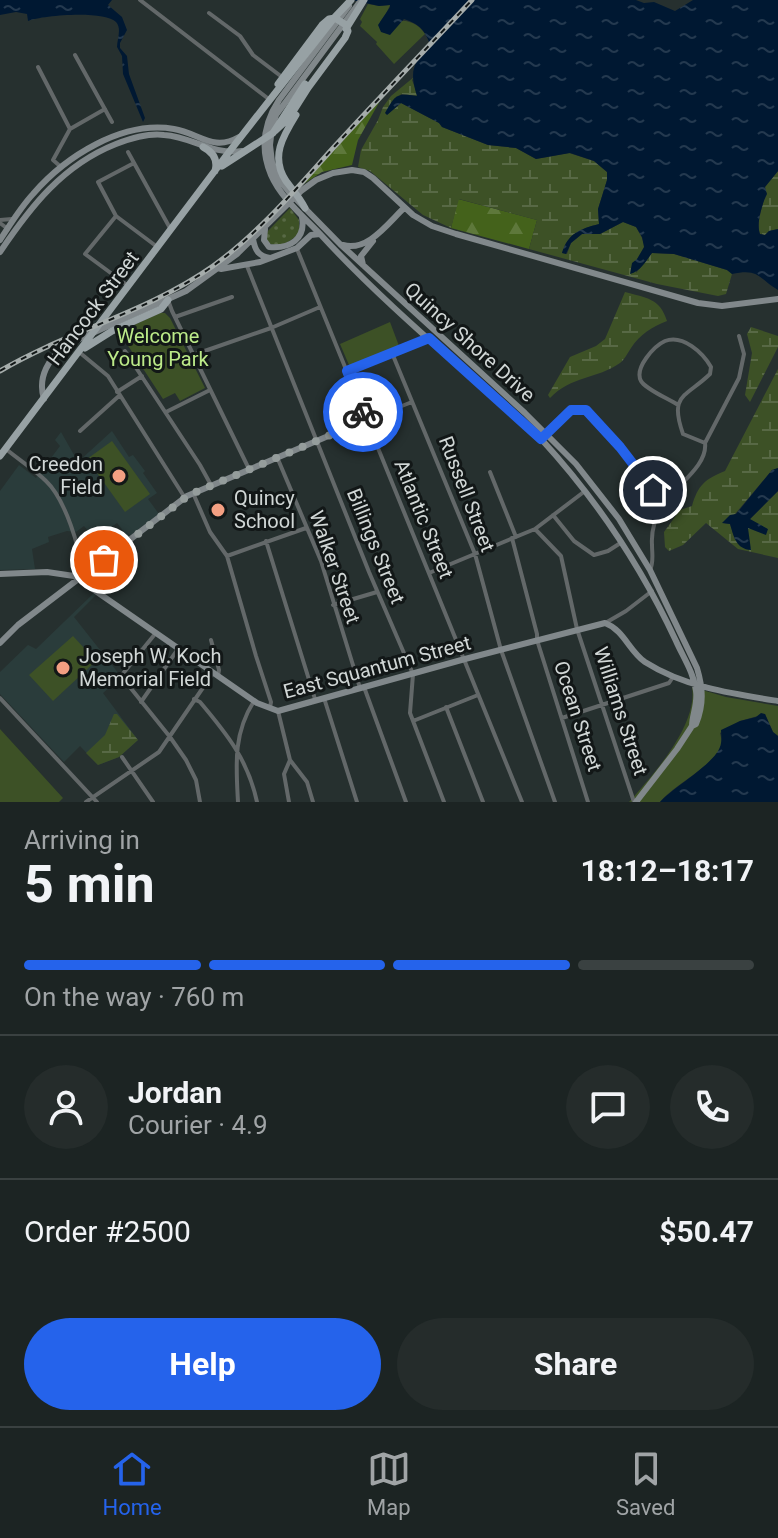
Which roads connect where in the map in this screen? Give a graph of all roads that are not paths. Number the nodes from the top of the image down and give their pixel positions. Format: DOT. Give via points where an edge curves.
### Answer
graph roads {
  1 [pos="140,0"];
  2 [pos="352,0"];
  3 [pos="362,0"];
  4 [pos="209,13"];
  5 [pos="75,55"];
  6 [pos="38,67"];
  7 [pos="319,70"];
  8 [pos="282,77"];
  9 [pos="270,100"];
  10 [pos="105,109"];
  11 [pos="112,122"];
  12 [pos="70,129"];
  13 [pos="245,132"];
  14 [pos="203,147"];
  15 [pos="250,148"];
  16 [pos="128,152"];
  17 [pos="229,152"];
  18 [pos="134,163"];
  19 [pos="63,170"];
  20 [pos="213,174"];
  21 [pos="404,208"];
  22 [pos="303,211"];
  23 [pos="17,215"];
  24 [pos="116,216"];
  25 [pos="0,221"];
  26 [pos="265,229"];
  27 [pos="171,230"];
  28 [pos="380,231"];
  29 [pos="6,234"];
  30 [pos="320,234"];
  31 [pos="253,239"];
  32 [pos="340,244"];
  33 [pos="158,248"];
  34 [pos="297,248"];
  35 [pos="0,252"];
  36 [pos="270,258"];
  37 [pos="247,266"];
  38 [pos="364,268"];
  39 [pos="216,271"];
  40 [pos="129,286"];
  41 [pos="232,297"];
  42 [pos="778,299"];
  43 [pos="168,300"];
  44 [pos="320,307"];
  45 [pos="175,317"];
  46 [pos="452,321"];
  47 [pos="271,328"];
  48 [pos="438,334"];
  49 [pos="739,336"];
  50 [pos="429,338"];
  51 [pos="125,351"];
  52 [pos="79,352"];
  53 [pos="392,353"];
  54 [pos="193,355"];
  55 [pos="347,371"];
  56 [pos="142,376"];
  57 [pos="211,390"];
  58 [pos="118,394"];
  59 [pos="44,399"];
  60 [pos="413,401"];
  61 [pos="678,405"];
  62 [pos="166,412"];
  63 [pos="366,420"];
  64 [pos="80,431"];
  65 [pos="544,436"];
  66 [pos="316,441"];
  67 [pos="705,443"];
  68 [pos="6,449"];
  69 [pos="0,456"];
  70 [pos="277,457"];
  71 [pos="249,469"];
  72 [pos="490,472"];
  73 [pos="211,485"];
  74 [pos="585,491"];
  75 [pos="193,493"];
  76 [pos="185,498"];
  77 [pos="663,504"];
  78 [pos="553,515"];
  79 [pos="306,528"];
  80 [pos="535,529"];
  81 [pos="514,538"];
  82 [pos="266,541"];
  83 [pos="622,542"];
  84 [pos="475,554"];
  85 [pos="227,556"];
  86 [pos="650,570"];
  87 [pos="429,573"];
  88 [pos="2,576"];
  89 [pos="79,579"];
  90 [pos="652,591"];
  91 [pos="377,592"];
  92 [pos="333,605"];
  93 [pos="605,623"];
  94 [pos="577,629"];
  95 [pos="156,633"];
  96 [pos="211,640"];
  97 [pos="537,640"];
  98 [pos="0,643"];
  99 [pos="178,649"];
  100 [pos="501,650"];
  101 [pos="465,659"];
  102 [pos="215,674"];
  103 [pos="413,674"];
  104 [pos="673,677"];
  105 [pos="698,684"];
  106 [pos="362,688"];
  107 [pos="723,691"];
  108 [pos="479,695"];
  109 [pos="0,698"];
  110 [pos="324,698"];
  111 [pos="194,699"];
  112 [pos="254,701"];
  113 [pos="315,701"];
  114 [pos="702,701"];
  115 [pos="778,701"];
  116 [pos="141,702"];
  117 [pos="6,704"];
  118 [pos="602,705"];
  119 [pos="446,707"];
  120 [pos="269,709"];
  121 [pos="0,710"];
  122 [pos="278,711"];
  123 [pos="562,718"];
  124 [pos="413,721"];
  125 [pos="692,726"];
  126 [pos="170,737"];
  127 [pos="237,750"];
  128 [pos="122,757"];
  129 [pos="290,760"];
  130 [pos="132,771"];
  131 [pos="95,800"];
  132 [pos="86,802"];
  133 [pos="153,802"];
  134 [pos="200,802"];
  135 [pos="238,802"];
  136 [pos="257,802"];
  137 [pos="289,802"];
  138 [pos="313,802"];
  139 [pos="357,802"];
  140 [pos="406,802"];
  141 [pos="444,802"];
  142 [pos="483,802"];
  143 [pos="522,802"];
  144 [pos="555,802"];
  145 [pos="588,802"];
  146 [pos="635,802"];
  1 -- 9 [label="street"];
  2 -- 9 [label="main road, Hancock Street"];
  2 -- 22 [label="main road, Quincy Shore Drive" via="266,126 269,170 280,190"];
  3 -- 7 [label="main road, Hancock Street"];
  3 -- 22 [label="main road, Quincy Shore Drive" via="272,124 274,168"];
  4 -- 8 [label="street"];
  5 -- 10 [label="street"];
  6 -- 12 [label="street"];
  7 -- 8 [label="main road" via="347,35 346,25 335,18 322,25"];
  7 -- 15 [label="main road, Hancock Street" via="275,131"];
  7 -- 22 [label="main road" via="279,148 279,165"];
  8 -- 9 [label="main road"];
  9 -- 13 [label="main road, Hancock Street"];
  10 -- 11 [label="street"];
  10 -- 12 [label="street"];
  12 -- 19 [label="street" via="53,160"];
  13 -- 15 [label="main road" via="243,142"];
  13 -- 17 [label="main road, Hancock Street"];
  13 -- 19 [label="main road" via="218,143 180,130 142,128 83,152"];
  14 -- 17 [label="main road"];
  14 -- 19 [label="main road" via="176,136 145,135"];
  14 -- 20 [label="main road" via="214,156"];
  15 -- 17 [label="main road"];
  15 -- 20 [label="main road, Hancock Street"];
  16 -- 18 [label="street"];
  17 -- 20 [label="main road, Hancock Street"];
  18 -- 24 [label="street" via="98,182"];
  18 -- 27 [label="street"];
  19 -- 23 [label="main road"];
  19 -- 29 [label="main road"];
  20 -- 27 [label="main road, Hancock Street"];
  21 -- 26 [label="main road" via="368,174 346,170 308,185"];
  21 -- 28 [label="main road"];
  21 -- 42 [label="main road" via="446,231 698,303 722,306"];
  22 -- 26 [label="main road" via="302,232 294,242 269,247"];
  22 -- 30 [label="main road, Quincy Shore Drive"];
  22 -- 32 [label="main road, Quincy Shore Drive"];
  23 -- 25 [label="street"];
  23 -- 29 [label="main road"];
  24 -- 33 [label="street"];
  24 -- 40 [label="street" via="85,254"];
  25 -- 29 [label="street"];
  26 -- 31 [label="main road"];
  27 -- 33 [label="main road, Hancock Street"];
  28 -- 32 [label="main road" via="362,245"];
  28 -- 38 [label="main road" via="361,256"];
  29 -- 35 [label="main road"];
  30 -- 34 [label="main road" via="308,236"];
  30 -- 50 [label="main road, Quincy Shore Drive"];
  31 -- 36 [label="main road" via="260,255"];
  31 -- 39 [label="main road"];
  32 -- 38 [label="main road, Quincy Shore Drive"];
  33 -- 40 [label="main road, Hancock Street"];
  34 -- 36 [label="main road"];
  34 -- 44 [label="street, Atlantic Street"];
  36 -- 37 [label="main road"];
  37 -- 39 [label="main road"];
  37 -- 47 [label="street, Billings Street"];
  38 -- 48 [label="main road, Quincy Shore Drive"];
  39 -- 43 [label="main road"];
  40 -- 52 [label="main road, Hancock Street"];
  41 -- 45 [label="street"];
  43 -- 45 [label="street"];
  43 -- 52 [label="main road" via="161,309"];
  43 -- 59 [label="main road" via="57,352 41,383"];
  44 -- 47 [label="street"];
  44 -- 55 [label="street, Atlantic Street"];
  45 -- 54 [label="street"];
  46 -- 48 [label="street"];
  47 -- 54 [label="street"];
  47 -- 66 [label="street, Billings Street"];
  48 -- 65 [label="main road, Quincy Shore Drive"];
  49 -- 67 [label="street" via="744,354 739,378"];
  50 -- 53 [label="street"];
  50 -- 65 [label="main road, Quincy Shore Drive"];
  51 -- 56 [label="street"];
  52 -- 58 [label="street" via="105,372"];
  52 -- 59 [label="main road, Hancock Street"];
  53 -- 55 [label="street"];
  53 -- 60 [label="street, Russell Street"];
  54 -- 57 [label="street"];
  55 -- 63 [label="street, Atlantic Street"];
  56 -- 58 [label="street"];
  56 -- 62 [label="street"];
  57 -- 62 [label="street"];
  57 -- 71 [label="street"];
  58 -- 64 [label="street"];
  58 -- 76 [label="street"];
  59 -- 68 [label="main road, Hancock Street"];
  60 -- 63 [label="street"];
  60 -- 84 [label="street, Russell Street"];
  61 -- 61 [label="street" via="711,367 694,347 667,340 643,361 640,379"];
  61 -- 67 [label="street" via="683,434"];
  62 -- 73 [label="street"];
  63 -- 66 [label="main road"];
  63 -- 87 [label="street, Atlantic Street"];
  65 -- 74 [label="main road, Quincy Shore Drive"];
  65 -- 77 [label="street" via="571,410 586,410"];
  65 -- 86 [label="main road, Quincy Shore Drive" via="598,492"];
  66 -- 70 [label="main road"];
  66 -- 91 [label="street, Billings Street"];
  67 -- 77 [label="street" via="699,464"];
  68 -- 69 [label="main road, Hancock Street"];
  68 -- 89 [label="street" via="57,495 74,536"];
  70 -- 71 [label="main road"];
  70 -- 79 [label="street, Walker Street"];
  71 -- 73 [label="main road"];
  72 -- 81 [label="street, Ocean Street"];
  73 -- 75 [label="main road"];
  74 -- 78 [label="street"];
  74 -- 83 [label="main road, Quincy Shore Drive"];
  75 -- 76 [label="main road"];
  75 -- 85 [label="street"];
  76 -- 89 [label="main road"];
  77 -- 86 [label="street" via="653,525"];
  78 -- 80 [label="street"];
  78 -- 83 [label="street" via="589,553 600,555"];
  79 -- 82 [label="street"];
  79 -- 92 [label="street, Walker Street"];
  80 -- 81 [label="street"];
  80 -- 94 [label="street, Williams Street" via="561,556"];
  81 -- 84 [label="street"];
  81 -- 97 [label="street, Ocean Street"];
  82 -- 85 [label="street"];
  82 -- 113 [label="street"];
  83 -- 90 [label="main road, Quincy Shore Drive"];
  84 -- 87 [label="street"];
  84 -- 100 [label="street, Russell Street"];
  85 -- 120 [label="street"];
  86 -- 105 [label="main road, Quincy Shore Drive" via="697,668"];
  87 -- 101 [label="street, Atlantic Street"];
  88 -- 89 [label="main road, East Squantum Street" via="47,572"];
  89 -- 95 [label="main road, East Squantum Street"];
  89 -- 98 [label="main road"];
  90 -- 93 [label="street"];
  90 -- 105 [label="main road, Quincy Shore Drive"];
  91 -- 92 [label="street"];
  91 -- 103 [label="street, Billings Street"];
  92 -- 106 [label="street, Walker Street"];
  93 -- 94 [label="main road, East Squantum Street"];
  93 -- 104 [label="main road" via="617,629 643,661"];
  94 -- 97 [label="main road, East Squantum Street"];
  94 -- 118 [label="street, Williams Street"];
  95 -- 99 [label="main road, East Squantum Street"];
  95 -- 116 [label="street" via="121,676"];
  96 -- 102 [label="street" via="219,670"];
  97 -- 100 [label="main road, East Squantum Street"];
  97 -- 123 [label="street, Ocean Street"];
  99 -- 102 [label="main road, East Squantum Street"];
  99 -- 116 [label="street"];
  100 -- 101 [label="main road, East Squantum Street"];
  100 -- 144 [label="street, Russell Street"];
  101 -- 103 [label="main road, East Squantum Street"];
  101 -- 108 [label="street, Atlantic Street"];
  102 -- 111 [label="street"];
  102 -- 112 [label="main road, East Squantum Street"];
  103 -- 106 [label="main road, East Squantum Street"];
  103 -- 124 [label="street, Billings Street"];
  104 -- 105 [label="main road"];
  104 -- 118 [label="street" via="669,683"];
  105 -- 107 [label="main road"];
  105 -- 114 [label="main road, Quincy Shore Drive"];
  105 -- 125 [label="main road, Quincy Shore Drive"];
  106 -- 110 [label="main road, East Squantum Street"];
  106 -- 140 [label="street, Walker Street"];
  107 -- 114 [label="main road"];
  107 -- 115 [label="main road"];
  108 -- 119 [label="street"];
  108 -- 143 [label="street, Atlantic Street"];
  109 -- 117 [label="street"];
  110 -- 113 [label="main road, East Squantum Street"];
  110 -- 139 [label="street"];
  111 -- 126 [label="street"];
  111 -- 127 [label="street"];
  112 -- 120 [label="main road, East Squantum Street"];
  112 -- 127 [label="street" via="243,719"];
  113 -- 122 [label="main road, East Squantum Street"];
  114 -- 125 [label="main road, Quincy Shore Drive"];
  116 -- 126 [label="street"];
  117 -- 121 [label="street"];
  117 -- 131 [label="street"];
  118 -- 123 [label="street"];
  118 -- 146 [label="street, Williams Street"];
  119 -- 124 [label="street"];
  119 -- 142 [label="street"];
  120 -- 122 [label="main road, East Squantum Street"];
  122 -- 129 [label="street"];
  123 -- 145 [label="street, Ocean Street"];
  124 -- 141 [label="street, Billings Street"];
  125 -- 146 [label="main road, Quincy Shore Drive"];
  126 -- 130 [label="street"];
  126 -- 134 [label="street" via="193,771"];
  127 -- 135 [label="street"];
  127 -- 136 [label="street"];
  128 -- 130 [label="street"];
  129 -- 137 [label="street" via="284,774"];
  129 -- 138 [label="street" via="307,782"];
  130 -- 131 [label="street"];
  130 -- 133 [label="street"];
  131 -- 132 [label="street"];
}
